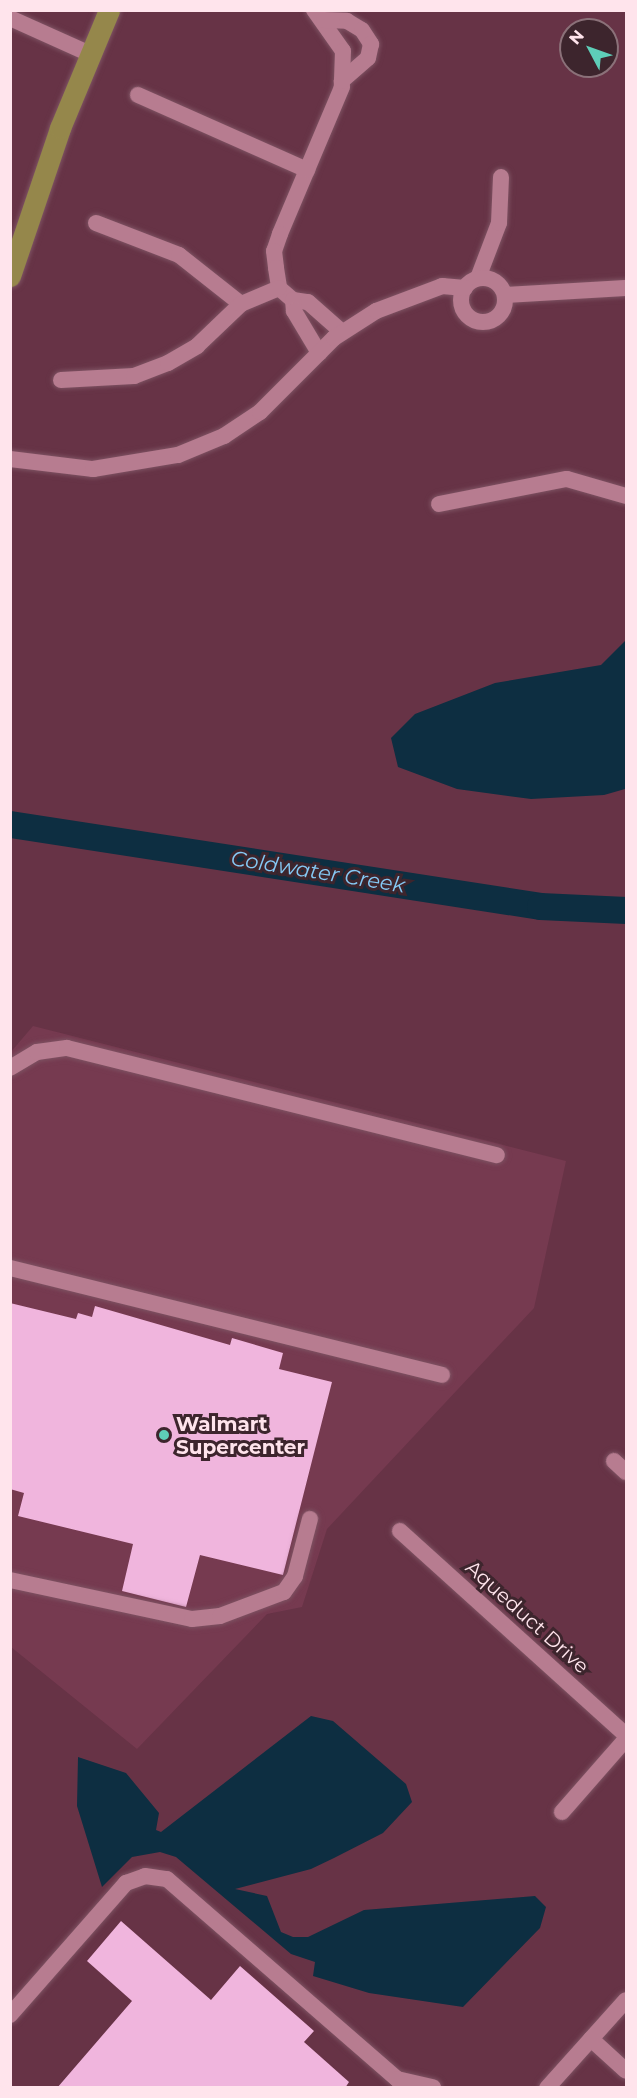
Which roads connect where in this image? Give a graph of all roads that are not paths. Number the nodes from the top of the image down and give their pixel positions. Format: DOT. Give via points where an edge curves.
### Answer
graph roads {
  1 [pos="109,10"];
  2 [pos="319,15"];
  3 [pos="10,18"];
  4 [pos="90,54"];
  5 [pos="342,81"];
  6 [pos="138,95"];
  7 [pos="307,170"];
  8 [pos="501,177"];
  9 [pos="96,223"];
  10 [pos="10,276"];
  11 [pos="472,283"];
  12 [pos="279,288"];
  13 [pos="627,288"];
  14 [pos="504,295"];
  15 [pos="293,300"];
  16 [pos="241,303"];
  17 [pos="342,332"];
  18 [pos="319,353"];
  19 [pos="61,380"];
  20 [pos="10,459"];
  21 [pos="627,496"];
  22 [pos="439,504"];
  23 [pos="10,1068"];
  24 [pos="497,1155"];
  25 [pos="10,1268"];
  26 [pos="442,1375"];
  27 [pos="310,1519"];
  28 [pos="400,1530"];
  29 [pos="10,1580"];
  30 [pos="627,1737"];
  31 [pos="562,1812"];
  32 [pos="627,2000"];
  33 [pos="10,2015"];
  34 [pos="591,2039"];
  35 [pos="627,2071"];
  36 [pos="433,2087"];
  37 [pos="547,2088"];
  1 -- 4 [label="main road"];
  2 -- 5 [label="street" via="342,51"];
  2 -- 5 [label="street" via="347,21 362,30 371,44 368,58"];
  3 -- 4 [label="street"];
  4 -- 10 [label="main road"];
  5 -- 7 [label="street"];
  6 -- 7 [label="street"];
  7 -- 12 [label="street" via="274,250"];
  8 -- 11 [label="street" via="499,223"];
  9 -- 16 [label="street" via="179,255"];
  11 -- 14 [label="street" via="495,281"];
  11 -- 14 [label="street" via="462,304 479,321 502,311"];
  11 -- 17 [label="street" via="442,286 397,300"];
  12 -- 15 [label="street"];
  12 -- 16 [label="street"];
  13 -- 14 [label="street"];
  15 -- 17 [label="street" via="308,302"];
  15 -- 18 [label="street" via="294,311"];
  16 -- 19 [label="street" via="197,346 168,363 134,376"];
  17 -- 18 [label="street"];
  18 -- 20 [label="street" via="260,412 224,436 178,456 93,469"];
  21 -- 22 [label="street" via="595,483 567,479"];
  23 -- 24 [label="street" via="37,1052 67,1048"];
  25 -- 26 [label="street"];
  27 -- 29 [label="street" via="295,1576 284,1592 220,1616 192,1619"];
  28 -- 30 [label="street, Aqueduct Drive"];
  30 -- 31 [label="street"];
  32 -- 34 [label="street"];
  33 -- 36 [label="street" via="126,1883 145,1876 167,1879 397,2079"];
  34 -- 35 [label="street"];
  34 -- 37 [label="street"];
}
